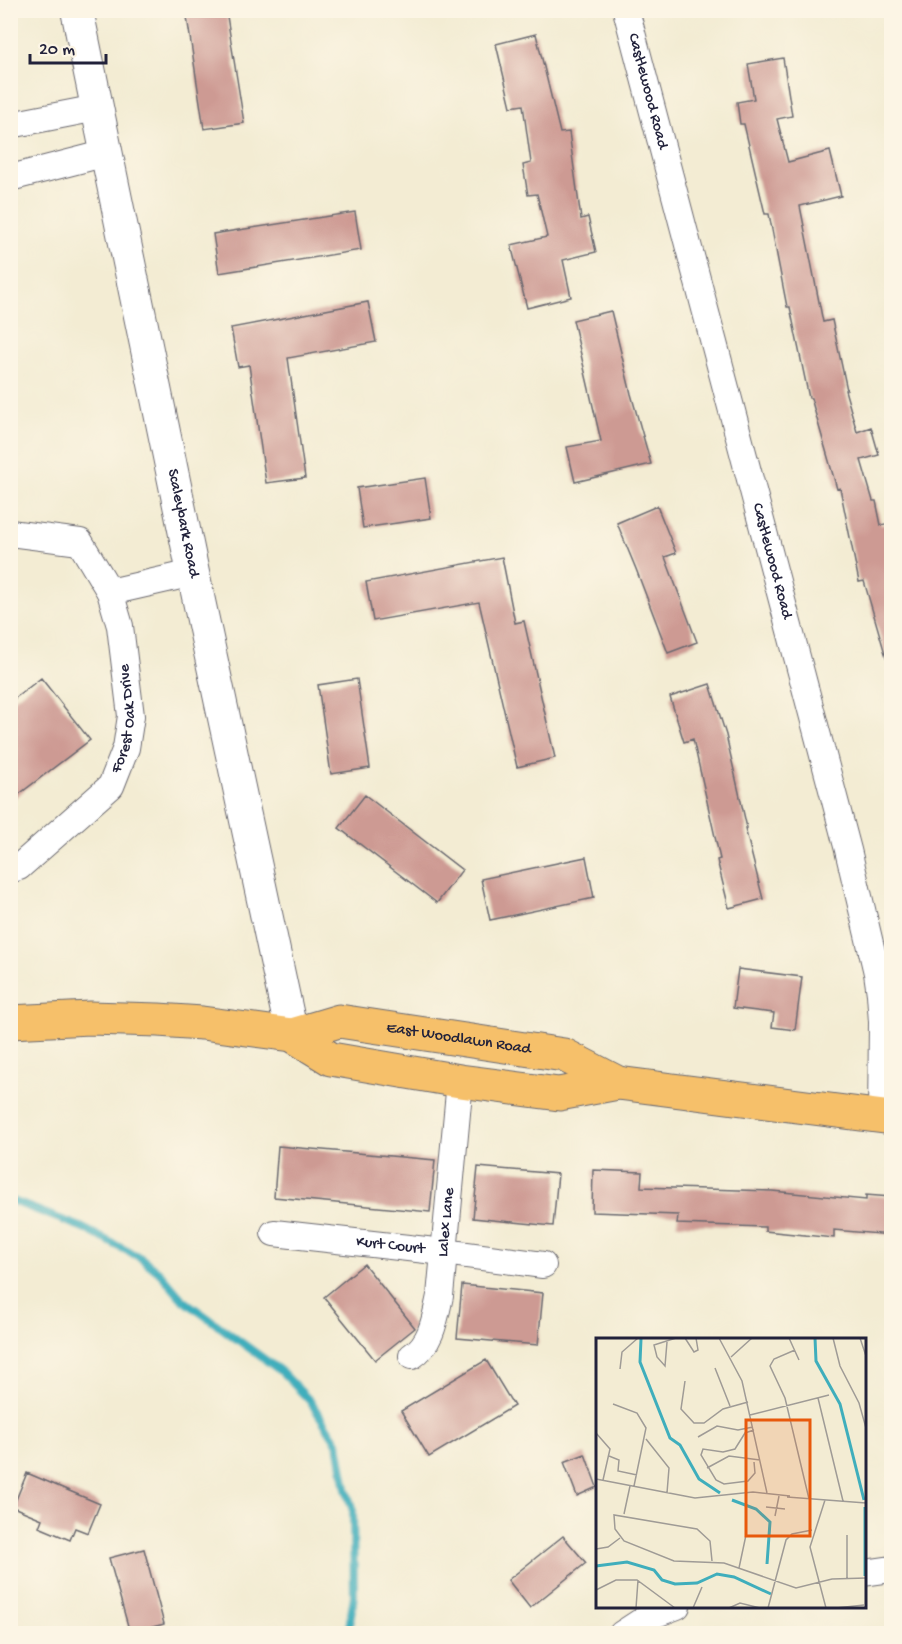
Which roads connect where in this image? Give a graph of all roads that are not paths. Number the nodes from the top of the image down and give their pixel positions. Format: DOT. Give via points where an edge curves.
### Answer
graph roads {
  1 [pos="77,10"];
  2 [pos="626,10"];
  3 [pos="97,108"];
  4 [pos="10,125"];
  5 [pos="107,153"];
  6 [pos="10,178"];
  7 [pos="10,533"];
  8 [pos="193,573"];
  9 [pos="110,592"];
  10 [pos="10,870"];
  11 [pos="10,1023"];
  12 [pos="292,1035"];
  13 [pos="460,1081"];
  14 [pos="618,1083"];
  15 [pos="886,1118"];
  16 [pos="274,1233"];
  17 [pos="444,1252"];
  18 [pos="543,1265"];
  19 [pos="412,1356"];
  20 [pos="891,1569"];
  21 [pos="866,1572"];
  22 [pos="673,1608"];
  23 [pos="622,1634"];
  1 -- 3 [label="street, Scaleybark Road"];
  2 -- 15 [label="street, Castlewood Road" via="875,962"];
  3 -- 4 [label="street"];
  3 -- 5 [label="street, Scaleybark Road"];
  5 -- 6 [label="street"];
  5 -- 8 [label="street, Scaleybark Road"];
  7 -- 9 [label="street, Forest Oak Drive" via="80,542"];
  8 -- 9 [label="street"];
  8 -- 12 [label="street, Scaleybark Road"];
  9 -- 10 [label="street, Forest Oak Drive" via="120,626 131,716 126,748 111,786 19,867"];
  11 -- 12 [label="main road, East Woodlawn Road" via="90,1018 158,1020"];
  12 -- 13 [label="main road, East Woodlawn Road" via="331,1059"];
  12 -- 14 [label="main road, East Woodlawn Road" via="339,1022 351,1023 564,1055"];
  13 -- 14 [label="main road, East Woodlawn Road" via="559,1094"];
  13 -- 17 [label="street, Lalex Lane"];
  14 -- 15 [label="main road, East Woodlawn Road"];
  16 -- 17 [label="street, Kurt Court"];
  17 -- 18 [label="street, Kurt Court"];
  17 -- 19 [label="street, Lalex Lane" via="434,1324 422,1350"];
  20 -- 21 [label="street"];
  22 -- 23 [label="street" via="648,1617"];
}
